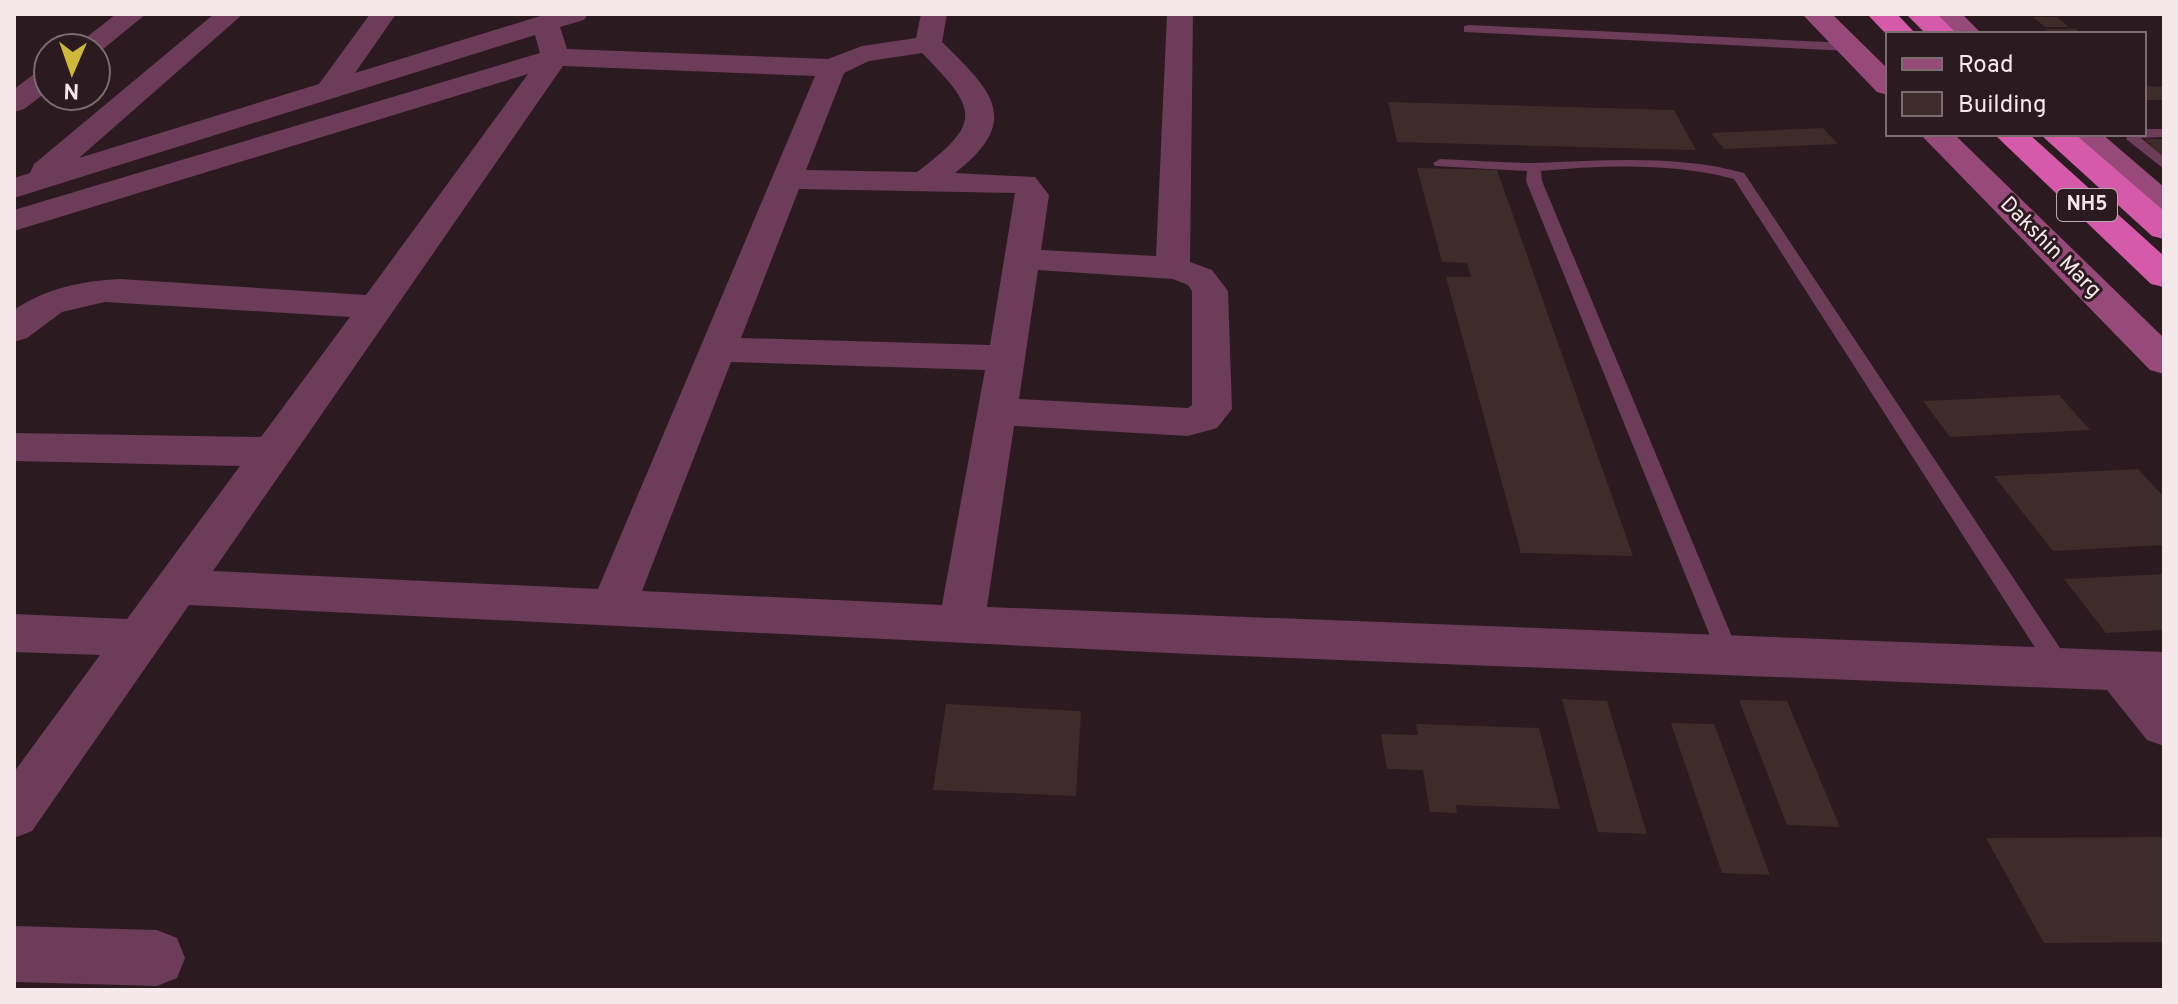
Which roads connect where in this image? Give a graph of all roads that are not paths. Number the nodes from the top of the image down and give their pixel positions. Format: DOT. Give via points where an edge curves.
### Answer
graph roads {
  1 [pos="133,14"];
  2 [pos="230,14"];
  3 [pos="383,14"];
  4 [pos="575,14"];
  5 [pos="934,14"];
  6 [pos="1180,14"];
  7 [pos="1816,14"];
  8 [pos="1881,14"];
  9 [pos="1920,14"];
  10 [pos="1945,14"];
  11 [pos="1469,29"];
  12 [pos="109,32"];
  13 [pos="1900,32"];
  14 [pos="1941,32"];
  15 [pos="1966,32"];
  16 [pos="550,40"];
  17 [pos="928,44"];
  18 [pos="1849,47"];
  19 [pos="832,68"];
  20 [pos="1886,84"];
  21 [pos="32,89"];
  22 [pos="329,90"];
  23 [pos="14,103"];
  24 [pos="1938,136"];
  25 [pos="2012,136"];
  26 [pos="2058,136"];
  27 [pos="2085,136"];
  28 [pos="2135,136"];
  29 [pos="1440,163"];
  30 [pos="2164,165"];
  31 [pos="1534,167"];
  32 [pos="787,179"];
  33 [pos="924,182"];
  34 [pos="23,185"];
  35 [pos="2164,204"];
  36 [pos="14,221"];
  37 [pos="2164,229"];
  38 [pos="1023,259"];
  39 [pos="1173,268"];
  40 [pos="2164,276"];
  41 [pos="376,307"];
  42 [pos="14,330"];
  43 [pos="718,349"];
  44 [pos="1008,358"];
  45 [pos="2164,361"];
  46 [pos="999,412"];
  47 [pos="14,447"];
  48 [pos="273,452"];
  49 [pos="176,587"];
  50 [pos="613,607"];
  51 [pos="961,625"];
  52 [pos="14,633"];
  53 [pos="140,638"];
  54 [pos="1729,656"];
  55 [pos="2060,667"];
  56 [pos="2142,671"];
  57 [pos="2164,725"];
  58 [pos="14,814"];
  59 [pos="14,954"];
  60 [pos="157,958"];
  1 -- 12 [label="street"];
  2 -- 34 [label="street"];
  3 -- 22 [label="street"];
  4 -- 16 [label="street"];
  5 -- 17 [label="street"];
  6 -- 39 [label="street"];
  7 -- 18 [label="street"];
  8 -- 13 [label="highway"];
  9 -- 14 [label="highway"];
  10 -- 15 [label="street"];
  11 -- 18 [label="lane"];
  16 -- 19 [label="street"];
  16 -- 22 [label="street"];
  16 -- 36 [label="street"];
  16 -- 41 [label="street"];
  17 -- 19 [label="street" via="862,54"];
  17 -- 33 [label="street" via="973,90 983,116 979,134"];
  18 -- 20 [label="street"];
  19 -- 32 [label="street"];
  21 -- 23 [label="street"];
  22 -- 34 [label="street"];
  24 -- 45 [label="street, Dakshin Marg"];
  25 -- 40 [label="highway, NH5"];
  26 -- 37 [label="highway, NH5"];
  27 -- 35 [label="street"];
  28 -- 30 [label="lane"];
  29 -- 31 [label="lane"];
  31 -- 54 [label="lane" via="1534,181"];
  31 -- 55 [label="lane" via="1718,168 1739,176"];
  32 -- 33 [label="street"];
  32 -- 43 [label="street"];
  33 -- 38 [label="street" via="1030,188"];
  38 -- 39 [label="street"];
  38 -- 44 [label="street"];
  39 -- 46 [label="street" via="1196,274 1210,291 1212,409 1203,418 1188,422"];
  41 -- 42 [label="street" via="85,291 60,298"];
  41 -- 48 [label="street"];
  43 -- 44 [label="street"];
  43 -- 50 [label="street"];
  44 -- 46 [label="street"];
  46 -- 51 [label="street"];
  47 -- 48 [label="street"];
  48 -- 49 [label="street"];
  49 -- 50 [label="street"];
  49 -- 53 [label="street"];
  50 -- 51 [label="street"];
  51 -- 54 [label="street"];
  52 -- 53 [label="street"];
  53 -- 58 [label="street"];
  54 -- 55 [label="street"];
  55 -- 56 [label="street"];
  56 -- 57 [label="street"];
  59 -- 60 [label="street"];
}
